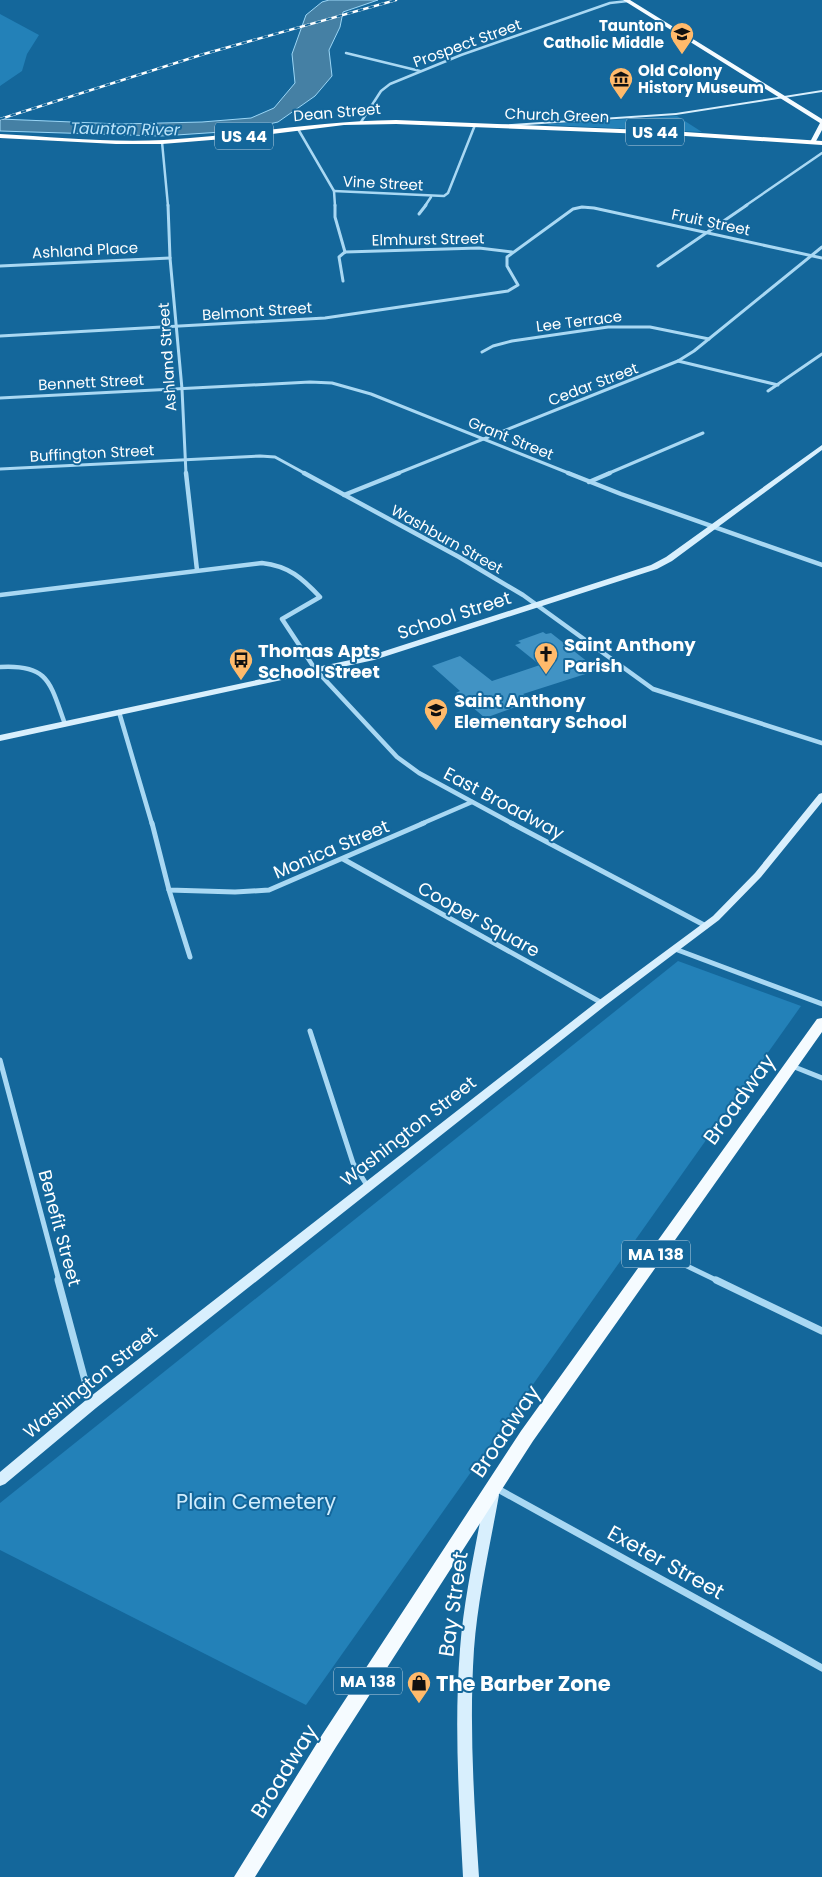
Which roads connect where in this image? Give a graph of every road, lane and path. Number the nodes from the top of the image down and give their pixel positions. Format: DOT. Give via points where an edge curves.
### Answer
graph roads {
  1 [pos="627,0"];
  2 [pos="346,53"];
  3 [pos="421,72"];
  4 [pos="822,91"];
  5 [pos="782,97"];
  6 [pos="361,122"];
  7 [pos="822,123"];
  8 [pos="475,125"];
  9 [pos="497,126"];
  10 [pos="298,129"];
  11 [pos="820,132"];
  12 [pos="0,136"];
  13 [pos="162,142"];
  14 [pos="818,142"];
  15 [pos="822,153"];
  16 [pos="334,191"];
  17 [pos="431,197"];
  18 [pos="419,214"];
  19 [pos="707,233"];
  20 [pos="822,247"];
  21 [pos="345,252"];
  22 [pos="512,252"];
  23 [pos="810,256"];
  24 [pos="170,258"];
  25 [pos="822,258"];
  26 [pos="0,266"];
  27 [pos="658,266"];
  28 [pos="343,281"];
  29 [pos="178,328"];
  30 [pos="0,336"];
  31 [pos="709,339"];
  32 [pos="482,352"];
  33 [pos="822,354"];
  34 [pos="678,361"];
  35 [pos="778,385"];
  36 [pos="182,389"];
  37 [pos="768,391"];
  38 [pos="0,398"];
  39 [pos="703,433"];
  40 [pos="483,439"];
  41 [pos="822,447"];
  42 [pos="184,459"];
  43 [pos="0,468"];
  44 [pos="589,482"];
  45 [pos="344,495"];
  46 [pos="714,526"];
  47 [pos="822,565"];
  48 [pos="197,570"];
  49 [pos="0,594"];
  50 [pos="538,604"];
  51 [pos="0,667"];
  52 [pos="316,669"];
  53 [pos="119,712"];
  54 [pos="66,724"];
  55 [pos="0,738"];
  56 [pos="822,743"];
  57 [pos="822,796"];
  58 [pos="472,802"];
  59 [pos="343,859"];
  60 [pos="169,890"];
  61 [pos="706,926"];
  62 [pos="675,949"];
  63 [pos="190,957"];
  64 [pos="602,1003"];
  65 [pos="822,1004"];
  66 [pos="822,1022"];
  67 [pos="310,1031"];
  68 [pos="0,1060"];
  69 [pos="791,1066"];
  70 [pos="822,1078"];
  71 [pos="368,1187"];
  72 [pos="657,1252"];
  73 [pos="822,1331"];
  74 [pos="91,1404"];
  75 [pos="0,1480"];
  76 [pos="494,1487"];
  77 [pos="822,1668"];
  78 [pos="244,1877"];
  79 [pos="471,1877"];
  1 -- 3 [label="street, Prospect Street" via="461,55"];
  1 -- 5 [label="main road"];
  2 -- 3 [label="street"];
  3 -- 6 [label="street, Prospect Street" via="384,88"];
  4 -- 5 [label="street, Church Green"];
  5 -- 7 [label="main road"];
  5 -- 9 [label="street, Church Green" via="676,114"];
  6 -- 8 [label="highway, Dean Street / US 44"];
  6 -- 10 [label="highway, Dean Street / US 44"];
  7 -- 11 [label="main road"];
  8 -- 9 [label="highway, Dean Street / US 44"];
  8 -- 17 [label="street" via="448,193 443,197"];
  9 -- 14 [label="highway, Church Green / US 44"];
  10 -- 13 [label="highway, Dean Street / US 44"];
  10 -- 16 [label="street"];
  11 -- 14 [label="main road"];
  12 -- 13 [label="highway, Dean Street / US 44"];
  13 -- 24 [label="street, Ashland Street"];
  15 -- 19 [label="street"];
  16 -- 17 [label="street, Vine Street"];
  16 -- 21 [label="street" via="336,217"];
  17 -- 18 [label="street"];
  19 -- 22 [label="street, Fruit Street" via="582,207 573,209"];
  19 -- 23 [label="street, Fruit Street"];
  19 -- 27 [label="street"];
  20 -- 23 [label="street, Cedar Street"];
  21 -- 22 [label="street, Elmhurst Street" via="474,248"];
  21 -- 28 [label="street" via="340,257"];
  22 -- 29 [label="street, Belmont Street" via="506,263 518,282 513,289 319,318"];
  23 -- 25 [label="street, Fruit Street"];
  23 -- 31 [label="street, Cedar Street"];
  24 -- 26 [label="street, Ashland Place"];
  24 -- 29 [label="street, Ashland Street"];
  29 -- 30 [label="street, Belmont Street"];
  29 -- 36 [label="street, Ashland Street"];
  31 -- 32 [label="street, Lee Terrace" via="650,327 608,326 512,341"];
  31 -- 34 [label="street, Cedar Street"];
  33 -- 35 [label="street"];
  34 -- 35 [label="street"];
  34 -- 40 [label="street, Cedar Street"];
  35 -- 37 [label="street"];
  36 -- 38 [label="street, Bennett Street"];
  36 -- 40 [label="street, Grant Street" via="332,383 371,394"];
  36 -- 42 [label="street, Ashland Street"];
  39 -- 44 [label="street"];
  40 -- 44 [label="street, Grant Street"];
  40 -- 45 [label="street, Cedar Street"];
  41 -- 46 [label="street, School Street"];
  42 -- 43 [label="street, Buffington Street"];
  42 -- 45 [label="street, Washburn Street" via="272,457"];
  42 -- 48 [label="street, Ashland Street"];
  44 -- 46 [label="street, Grant Street"];
  45 -- 50 [label="street, Washburn Street"];
  46 -- 47 [label="street, Grant Street"];
  46 -- 50 [label="street, School Street" via="654,567"];
  48 -- 49 [label="street"];
  48 -- 52 [label="street" via="262,563 282,564 298,573 320,598 282,619"];
  50 -- 52 [label="street, School Street" via="383,654"];
  50 -- 56 [label="street, Washburn Street" via="653,689"];
  51 -- 54 [label="street" via="24,667 42,674 48,680"];
  52 -- 53 [label="street, School Street"];
  52 -- 58 [label="street, East Broadway" via="397,756 431,781"];
  53 -- 54 [label="street, School Street"];
  53 -- 60 [label="street"];
  54 -- 55 [label="street, School Street"];
  57 -- 61 [label="street, Washington Street" via="758,876"];
  58 -- 59 [label="street, Monica Street"];
  58 -- 61 [label="street, East Broadway"];
  59 -- 60 [label="street, Monica Street" via="268,890"];
  59 -- 64 [label="street, Cooper Square"];
  60 -- 63 [label="street"];
  61 -- 62 [label="street, Washington Street"];
  62 -- 64 [label="street, Washington Street"];
  62 -- 65 [label="street"];
  64 -- 71 [label="street, Washington Street"];
  66 -- 69 [label="main road, Broadway / MA 138"];
  67 -- 71 [label="street" via="353,1163"];
  68 -- 74 [label="street, Benefit Street"];
  69 -- 70 [label="street"];
  69 -- 72 [label="main road, Broadway / MA 138"];
  71 -- 74 [label="street, Washington Street"];
  72 -- 73 [label="street"];
  72 -- 76 [label="main road, Broadway / MA 138"];
  74 -- 75 [label="street, Washington Street"];
  76 -- 77 [label="street, Exeter Street"];
  76 -- 78 [label="main road, Broadway / MA 138"];
  76 -- 79 [label="street, Bay Street" via="472,1600 466,1666"];
}
